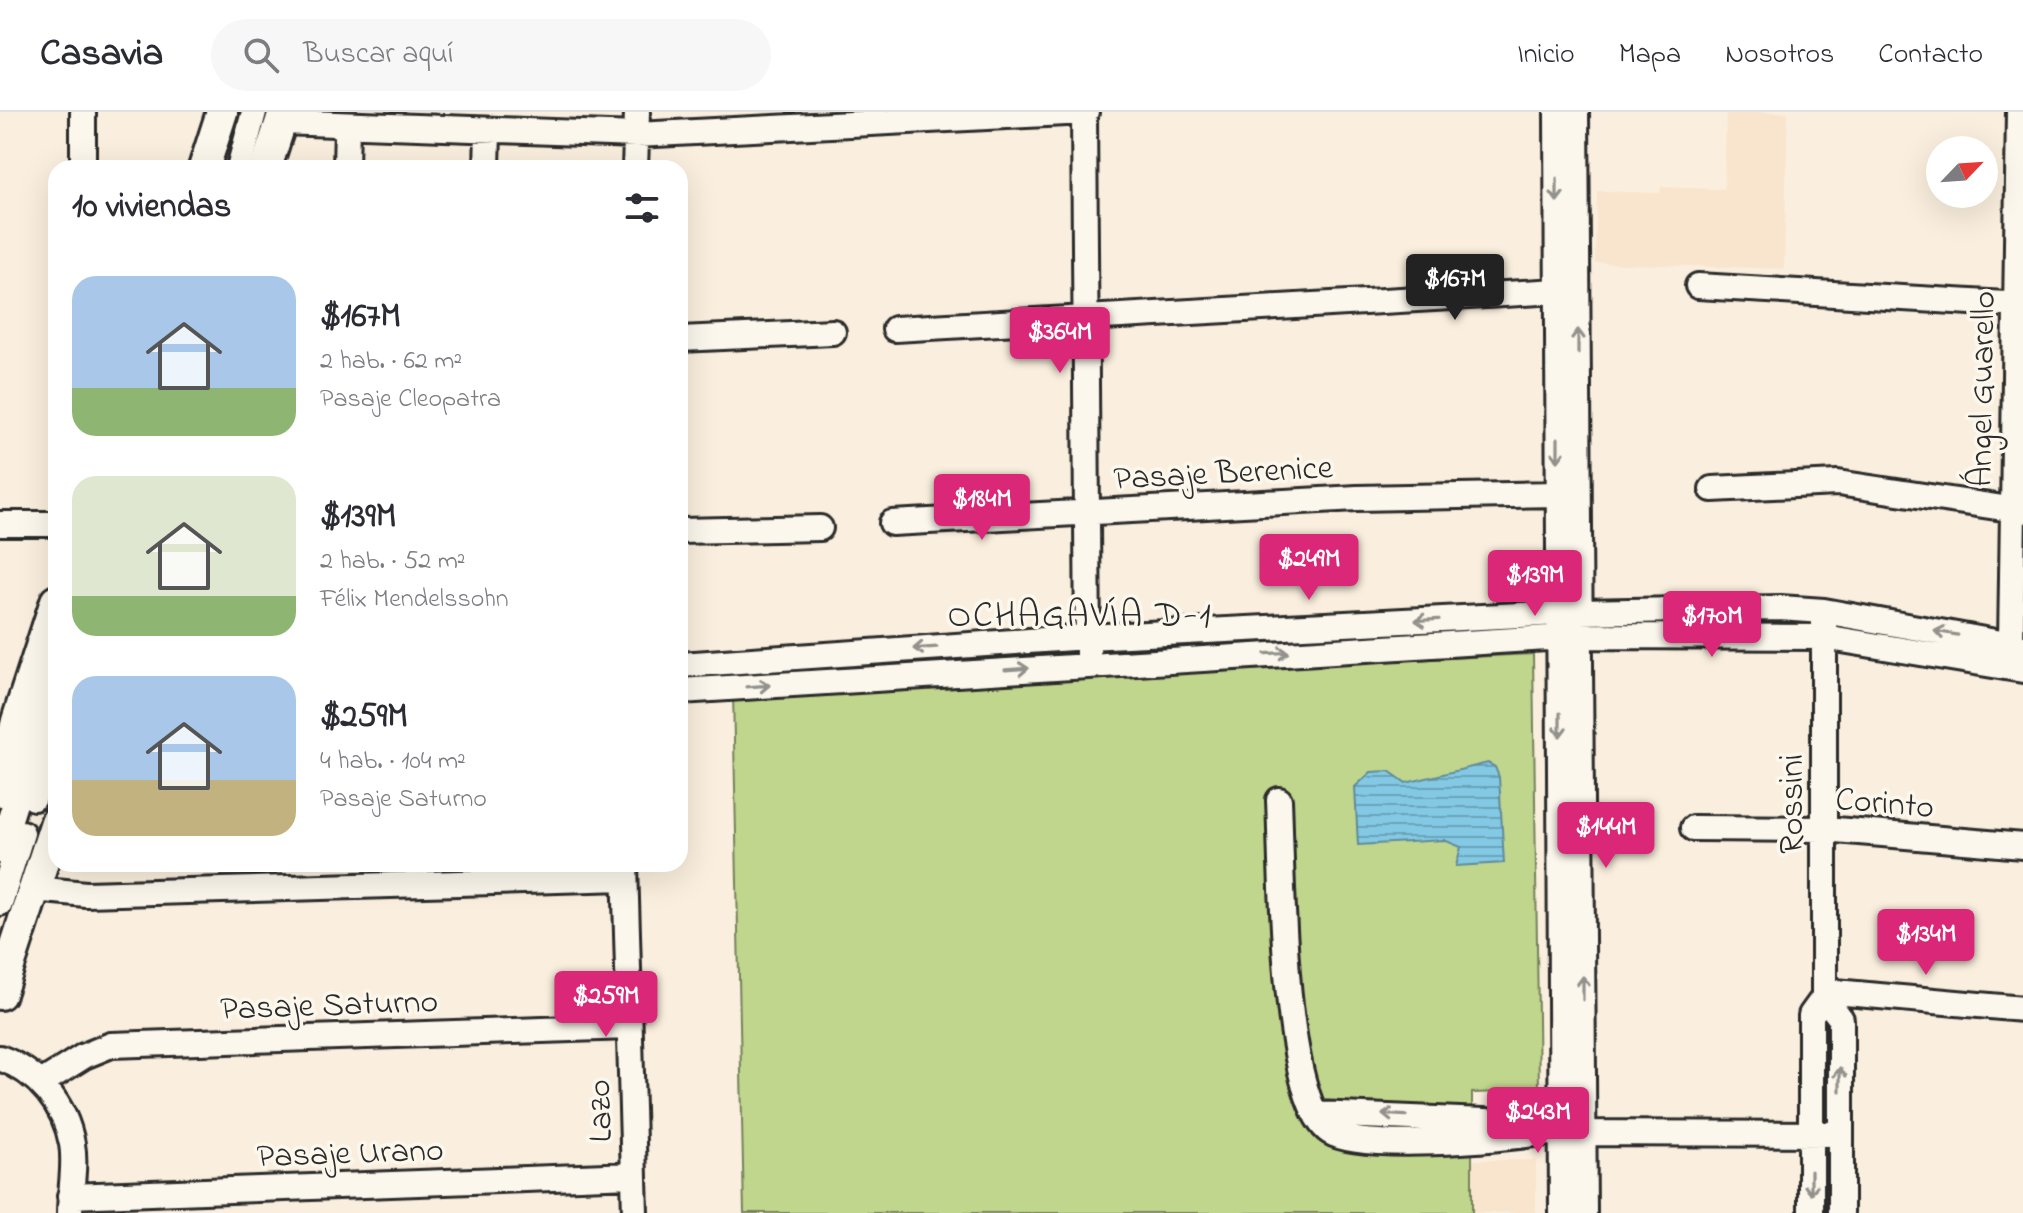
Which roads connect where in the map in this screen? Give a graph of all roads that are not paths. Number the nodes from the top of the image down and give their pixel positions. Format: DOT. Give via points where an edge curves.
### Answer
graph roads {
  1 [pos="83,112"];
  2 [pos="222,112"];
  3 [pos="237,112"];
  4 [pos="1085,112"];
  5 [pos="1557,112"];
  6 [pos="1576,112"];
  7 [pos="2019,112"];
  8 [pos="273,115"];
  9 [pos="636,123"];
  10 [pos="347,125"];
  11 [pos="488,130"];
  12 [pos="83,160"];
  13 [pos="207,160"];
  14 [pos="222,160"];
  15 [pos="244,160"];
  16 [pos="267,160"];
  17 [pos="346,160"];
  18 [pos="487,160"];
  19 [pos="635,160"];
  20 [pos="1698,286"];
  21 [pos="1558,291"];
  22 [pos="2020,304"];
  23 [pos="1084,319"];
  24 [pos="895,329"];
  25 [pos="833,332"];
  26 [pos="688,339"];
  27 [pos="1568,402"];
  28 [pos="1712,489"];
  29 [pos="1559,494"];
  30 [pos="2017,510"];
  31 [pos="1086,512"];
  32 [pos="892,523"];
  33 [pos="0,524"];
  34 [pos="48,524"];
  35 [pos="820,528"];
  36 [pos="688,531"];
  37 [pos="1824,611"];
  38 [pos="1570,625"];
  39 [pos="1087,637"];
  40 [pos="1824,637"];
  41 [pos="48,653"];
  42 [pos="2016,657"];
  43 [pos="688,664"];
  44 [pos="1088,664"];
  45 [pos="688,690"];
  46 [pos="48,697"];
  47 [pos="35,737"];
  48 [pos="0,791"];
  49 [pos="1279,800"];
  50 [pos="1693,828"];
  51 [pos="1824,829"];
  52 [pos="48,846"];
  53 [pos="2023,846"];
  54 [pos="0,851"];
  55 [pos="602,872"];
  56 [pos="625,872"];
  57 [pos="34,889"];
  58 [pos="0,903"];
  59 [pos="0,994"];
  60 [pos="1824,994"];
  61 [pos="2023,1009"];
  62 [pos="629,1027"];
  63 [pos="0,1058"];
  64 [pos="41,1083"];
  65 [pos="1563,1133"];
  66 [pos="1810,1133"];
  67 [pos="1840,1134"];
  68 [pos="633,1175"];
  69 [pos="70,1204"];
  70 [pos="635,1213"];
  71 [pos="1562,1213"];
  72 [pos="1584,1213"];
  73 [pos="1811,1213"];
  74 [pos="1841,1213"];
  1 -- 12 [label="street"];
  2 -- 13 [label="main road"];
  3 -- 14 [label="street"];
  4 -- 9 [label="street"];
  4 -- 23 [label="street"];
  5 -- 21 [label="street, one-way"];
  27 -- 6 [label="street, one-way"];
  7 -- 22 [label="street, Ángel Guarello"];
  8 -- 10 [label="street"];
  8 -- 15 [label="street"];
  8 -- 16 [label="main road"];
  9 -- 11 [label="street"];
  9 -- 19 [label="street"];
  10 -- 11 [label="street"];
  10 -- 17 [label="street"];
  11 -- 18 [label="street"];
  20 -- 22 [label="street"];
  21 -- 23 [label="street"];
  21 -- 27 [label="street"];
  22 -- 30 [label="street, Ángel Guarello"];
  23 -- 24 [label="street"];
  23 -- 31 [label="street"];
  25 -- 26 [label="street"];
  27 -- 29 [label="street, one-way"];
  27 -- 38 [label="street"];
  28 -- 30 [label="street" via="1838,483"];
  29 -- 31 [label="street, Pasaje Berenice"];
  29 -- 38 [label="street"];
  30 -- 42 [label="street, Ángel Guarello"];
  31 -- 32 [label="street, Pasaje Berenice"];
  31 -- 39 [label="street"];
  33 -- 34 [label="street"];
  35 -- 36 [label="street"];
  37 -- 38 [label="street" via="1780,608"];
  37 -- 40 [label="street, Rossini"];
  42 -- 37 [label="street, one-way"];
  38 -- 39 [label="street, one-way"];
  38 -- 40 [label="street"];
  44 -- 38 [label="street, one-way"];
  38 -- 65 [label="street" via="1572,1022"];
  39 -- 43 [label="street, one-way"];
  39 -- 44 [label="street"];
  40 -- 42 [label="street"];
  40 -- 51 [label="street, Rossini"];
  41 -- 47 [label="main road"];
  45 -- 44 [label="street, one-way"];
  46 -- 47 [label="street"];
  47 -- 48 [label="main road"];
  47 -- 54 [label="street"];
  47 -- 58 [label="street"];
  49 -- 65 [label="street" via="1291,1028 1316,1114 1331,1133 1349,1140"];
  50 -- 51 [label="street, Corinto"];
  51 -- 53 [label="street, Corinto"];
  51 -- 60 [label="street, Rossini"];
  52 -- 57 [label="main road"];
  55 -- 57 [label="street" via="86,894"];
  56 -- 62 [label="street, Lazo"];
  57 -- 59 [label="main road"];
  60 -- 61 [label="street"];
  60 -- 66 [label="street, Rossini" via="1811,1015"];
  67 -- 60 [label="street, Rossini, one-way" via="1841,1019"];
  62 -- 64 [label="street, Pasaje Saturno" via="111,1045"];
  62 -- 68 [label="street, Lazo"];
  63 -- 64 [label="street"];
  64 -- 69 [label="street" via="61,1109 72,1146"];
  65 -- 66 [label="street"];
  65 -- 71 [label="street"];
  65 -- 72 [label="street"];
  66 -- 67 [label="street"];
  66 -- 73 [label="street, Rossini, one-way"];
  67 -- 74 [label="street, Rossini"];
  68 -- 69 [label="street, Pasaje Urano"];
  68 -- 70 [label="street, Lazo"];
}
